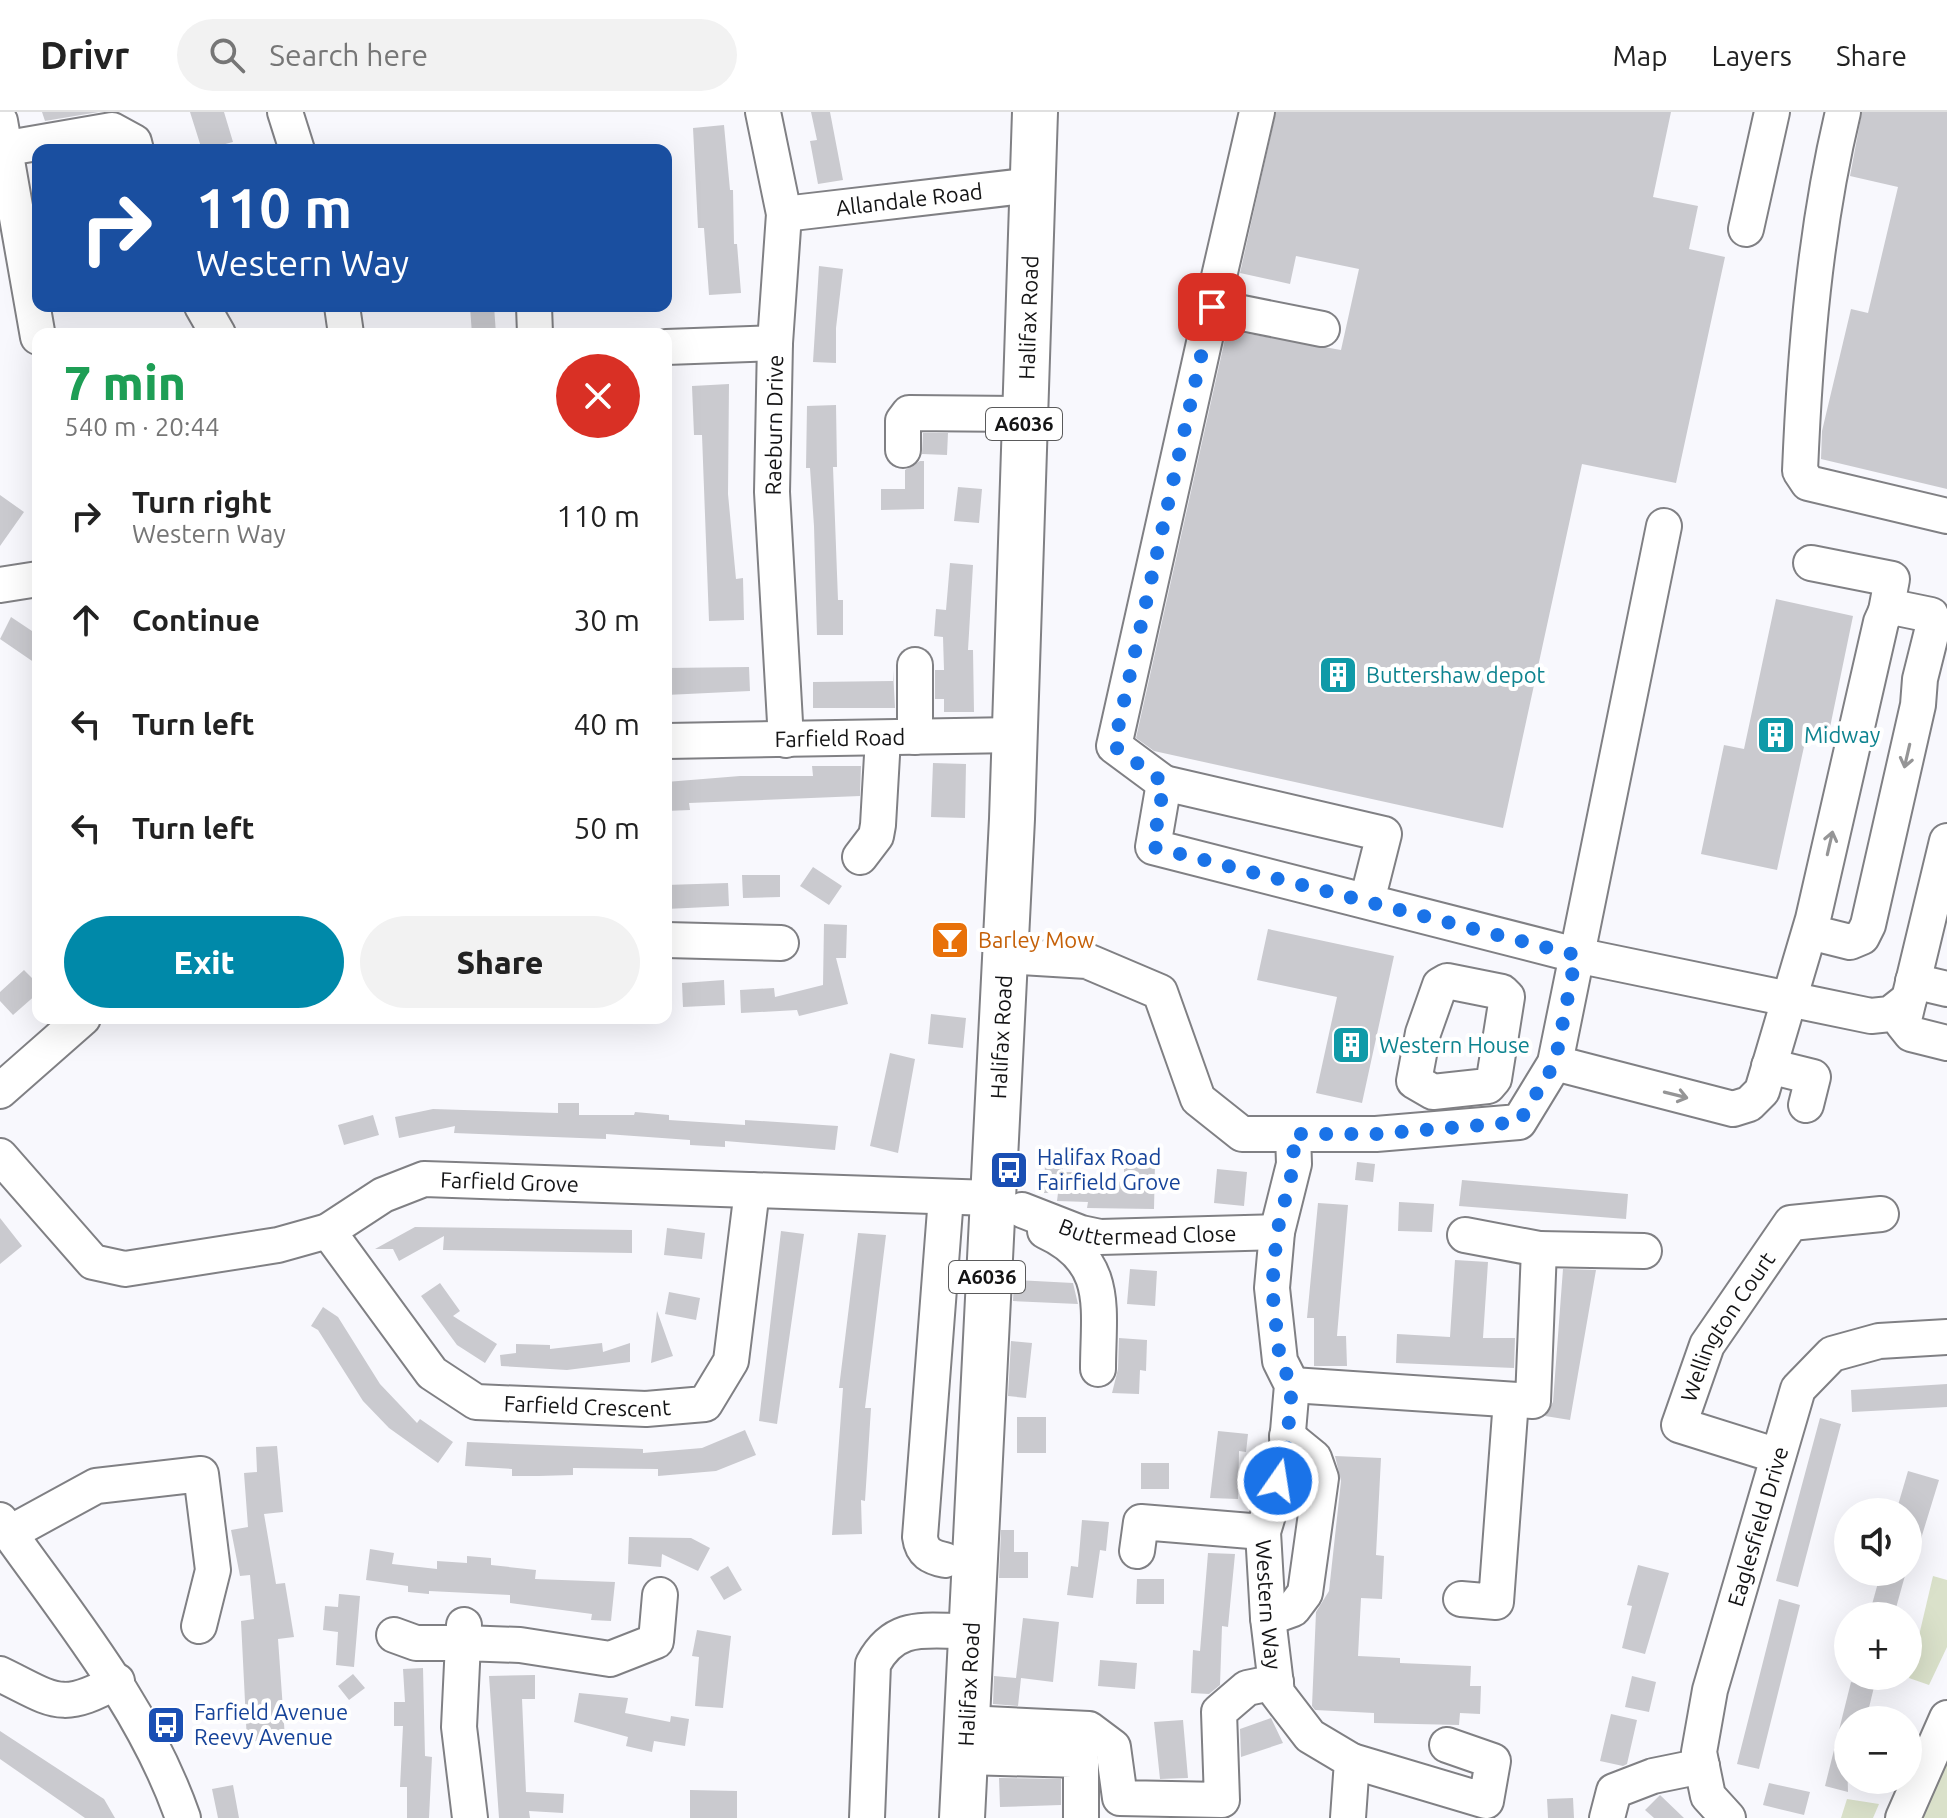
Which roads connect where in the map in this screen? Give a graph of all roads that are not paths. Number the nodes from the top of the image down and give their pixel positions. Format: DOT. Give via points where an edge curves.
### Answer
graph roads {
  1 [pos="285,112"];
  2 [pos="763,112"];
  3 [pos="1035,112"];
  4 [pos="1257,112"];
  5 [pos="1772,112"];
  6 [pos="1843,112"];
  7 [pos="4,135"];
  8 [pos="134,144"];
  9 [pos="295,144"];
  10 [pos="1033,185"];
  11 [pos="784,214"];
  12 [pos="1746,229"];
  13 [pos="32,301"];
  14 [pos="1212,307"];
  15 [pos="1322,329"];
  16 [pos="775,343"];
  17 [pos="672,347"];
  18 [pos="1024,414"];
  19 [pos="903,450"];
  20 [pos="1947,516"];
  21 [pos="1664,526"];
  22 [pos="1811,563"];
  23 [pos="32,580"];
  24 [pos="0,585"];
  25 [pos="1886,611"];
  26 [pos="915,665"];
  27 [pos="1933,705"];
  28 [pos="1015,735"];
  29 [pos="899,737"];
  30 [pos="786,740"];
  31 [pos="672,741"];
  32 [pos="1164,783"];
  33 [pos="1947,841"];
  34 [pos="860,857"];
  35 [pos="1367,901"];
  36 [pos="1813,919"];
  37 [pos="1936,930"];
  38 [pos="672,940"];
  39 [pos="781,943"];
  40 [pos="1576,955"];
  41 [pos="1005,956"];
  42 [pos="1947,989"];
  43 [pos="1911,990"];
  44 [pos="1784,1009"];
  45 [pos="75,1024"];
  46 [pos="1947,1043"];
  47 [pos="1555,1063"];
  48 [pos="1769,1066"];
  49 [pos="7,1072"];
  50 [pos="1813,1078"];
  51 [pos="1433,1092"];
  52 [pos="1425,1130"];
  53 [pos="1293,1134"];
  54 [pos="0,1156"];
  55 [pos="752,1190"];
  56 [pos="946,1197"];
  57 [pos="1001,1210"];
  58 [pos="1881,1214"];
  59 [pos="328,1231"];
  60 [pos="1277,1232"];
  61 [pos="1465,1235"];
  62 [pos="1539,1249"];
  63 [pos="1644,1251"];
  64 [pos="1947,1337"];
  65 [pos="1098,1369"];
  66 [pos="1292,1385"];
  67 [pos="1511,1400"];
  68 [pos="1287,1436"];
  69 [pos="1778,1456"];
  70 [pos="5,1526"];
  71 [pos="1263,1532"];
  72 [pos="1137,1551"];
  73 [pos="945,1560"];
  74 [pos="660,1595"];
  75 [pos="1461,1599"];
  76 [pos="1268,1618"];
  77 [pos="199,1626"];
  78 [pos="970,1631"];
  79 [pos="464,1634"];
  80 [pos="394,1635"];
  81 [pos="0,1674"];
  82 [pos="117,1681"];
  83 [pos="1276,1682"];
  84 [pos="1947,1718"];
  85 [pos="966,1740"];
  86 [pos="1447,1745"];
  87 [pos="1352,1761"];
  88 [pos="1702,1766"];
  89 [pos="1604,1795"];
  90 [pos="183,1818"];
  91 [pos="470,1818"];
  92 [pos="867,1818"];
  93 [pos="962,1818"];
  94 [pos="1081,1818"];
  95 [pos="1348,1818"];
  96 [pos="1728,1818"];
  97 [pos="1903,1818"];
  1 -- 9 [label="street"];
  2 -- 11 [label="street, Raeburn Drive"];
  3 -- 10 [label="highway, Halifax Road / A6036"];
  4 -- 14 [label="street"];
  5 -- 12 [label="street"];
  6 -- 20 [label="street" via="1826,183 1800,471 1808,483"];
  7 -- 8 [label="street" via="112,130"];
  7 -- 13 [label="street"];
  10 -- 11 [label="street, Allandale Road"];
  10 -- 18 [label="highway, Halifax Road / A6036"];
  11 -- 16 [label="street, Raeburn Drive"];
  14 -- 15 [label="street"];
  14 -- 32 [label="street" via="1114,746"];
  16 -- 17 [label="street"];
  16 -- 30 [label="street, Raeburn Drive" via="772,492"];
  18 -- 19 [label="street" via="909,413 903,421"];
  18 -- 28 [label="highway, Halifax Road / A6036"];
  21 -- 40 [label="street"];
  22 -- 25 [label="street" via="1892,579"];
  23 -- 24 [label="street"];
  25 -- 27 [label="street" via="1931,615 1934,623 1920,679"];
  36 -- 25 [label="street, one-way"];
  26 -- 29 [label="street"];
  27 -- 36 [label="street, one-way" via="1862,937 1850,942 1814,933"];
  28 -- 29 [label="street, Farfield Road"];
  28 -- 41 [label="highway, Halifax Road / A6036"];
  29 -- 30 [label="street, Farfield Road"];
  29 -- 34 [label="street" via="876,836"];
  30 -- 31 [label="street, Farfield Road"];
  32 -- 35 [label="street" via="1153,847"];
  32 -- 35 [label="street" via="1384,834"];
  33 -- 37 [label="street"];
  35 -- 40 [label="street"];
  36 -- 44 [label="street"];
  37 -- 43 [label="street"];
  38 -- 39 [label="street"];
  40 -- 44 [label="street"];
  40 -- 47 [label="street"];
  41 -- 53 [label="street" via="1087,961 1160,992 1198,1099 1242,1134"];
  41 -- 57 [label="highway, Halifax Road / A6036"];
  42 -- 43 [label="street"];
  43 -- 44 [label="street" via="1882,1017"];
  43 -- 46 [label="street" via="1903,1024 1911,1034"];
  44 -- 48 [label="street"];
  45 -- 49 [label="street"];
  47 -- 48 [label="street, one-way" via="1733,1109 1749,1104 1762,1091"];
  47 -- 52 [label="street" via="1519,1122"];
  48 -- 50 [label="street"];
  51 -- 52 [label="street"];
  52 -- 53 [label="street"];
  53 -- 60 [label="street, Western Way" via="1294,1164"];
  54 -- 59 [label="street, Farfield Grove" via="93,1262 125,1269 278,1245"];
  55 -- 56 [label="street, Farfield Grove"];
  55 -- 59 [label="street, Farfield Grove" via="424,1179 383,1195"];
  55 -- 59 [label="street, Farfield Crescent" via="731,1361 705,1404 646,1409 476,1402 432,1373"];
  56 -- 57 [label="street, Farfield Grove"];
  56 -- 73 [label="street" via="920,1537 931,1557"];
  57 -- 60 [label="street, Buttermead Close" via="1100,1237"];
  57 -- 65 [label="street" via="1069,1244 1088,1264 1099,1292"];
  57 -- 78 [label="highway, Halifax Road / A6036"];
  58 -- 69 [label="street, Wellington Court" via="1791,1223 1707,1345 1679,1425"];
  60 -- 66 [label="street, Western Way" via="1272,1288 1280,1361"];
  61 -- 62 [label="street"];
  62 -- 63 [label="street"];
  62 -- 67 [label="street" via="1533,1401"];
  64 -- 69 [label="street, Eaglesfield Drive" via="1879,1341 1832,1354 1798,1389"];
  66 -- 67 [label="street"];
  66 -- 68 [label="street, Western Way"];
  67 -- 75 [label="street" via="1496,1602"];
  68 -- 71 [label="street, Western Way"];
  68 -- 76 [label="street" via="1314,1458 1321,1478 1305,1593 1293,1609"];
  69 -- 88 [label="street, Eaglesfield Drive" via="1710,1690 1699,1752"];
  70 -- 77 [label="street" via="96,1486 201,1474 213,1570"];
  70 -- 82 [label="street"];
  71 -- 72 [label="street" via="1141,1522"];
  71 -- 76 [label="street, Western Way"];
  74 -- 79 [label="street" via="663,1654 610,1659"];
  76 -- 83 [label="street, Western Way"];
  78 -- 85 [label="highway, Halifax Road / A6036"];
  78 -- 92 [label="street" via="904,1632 882,1646 873,1664"];
  79 -- 80 [label="street" via="416,1643"];
  79 -- 91 [label="street" via="459,1727"];
  81 -- 82 [label="street" via="59,1703 86,1698"];
  82 -- 90 [label="street" via="173,1787"];
  83 -- 85 [label="street" via="1247,1688 1219,1712 1222,1800 1120,1798 1113,1747 1089,1729"];
  83 -- 87 [label="street, Western Way" via="1277,1693 1310,1736"];
  84 -- 97 [label="street"];
  85 -- 93 [label="highway, Halifax Road / A6036"];
  85 -- 94 [label="street" via="1081,1760"];
  86 -- 87 [label="street, Western Way" via="1493,1761 1486,1801"];
  87 -- 95 [label="street"];
  88 -- 89 [label="street" via="1653,1776"];
  88 -- 96 [label="street, Eaglesfield Drive" via="1708,1796"];
}
